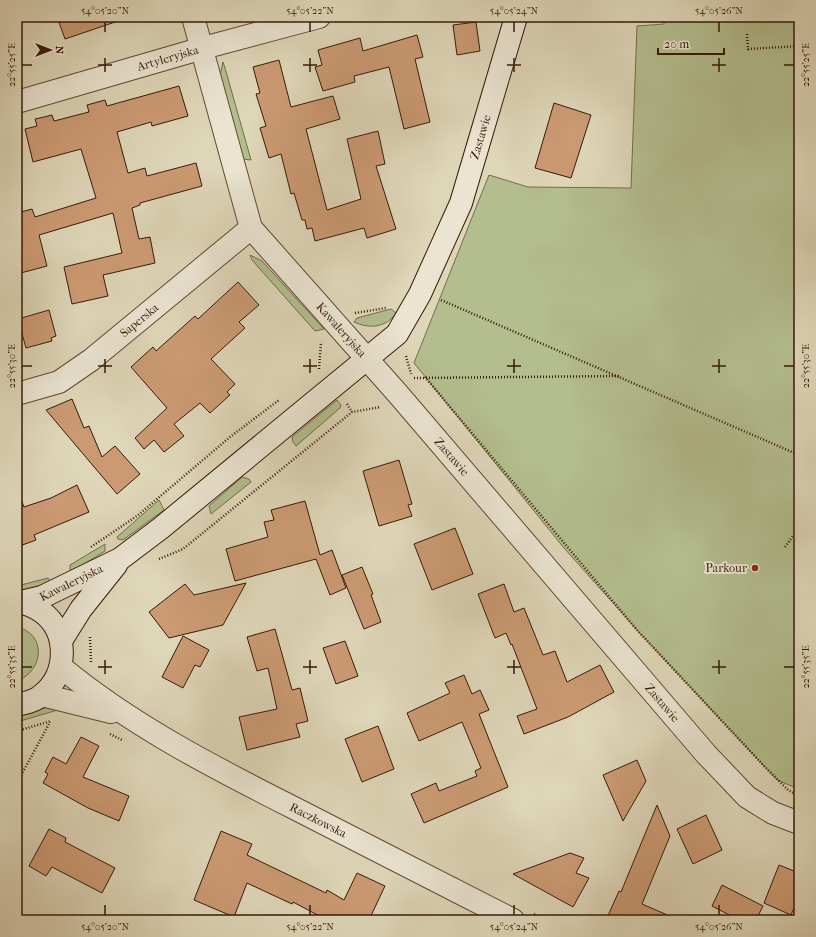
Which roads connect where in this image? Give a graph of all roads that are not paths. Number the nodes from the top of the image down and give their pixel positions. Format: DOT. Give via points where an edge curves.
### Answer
graph roads {
  1 [pos="193,17"];
  2 [pos="320,17"];
  3 [pos="516,17"];
  4 [pos="203,48"];
  5 [pos="17,102"];
  6 [pos="250,228"];
  7 [pos="366,359"];
  8 [pos="17,394"];
  9 [pos="120,559"];
  10 [pos="19,602"];
  11 [pos="61,642"];
  12 [pos="61,667"];
  13 [pos="42,695"];
  14 [pos="17,705"];
  15 [pos="126,716"];
  16 [pos="799,823"];
  17 [pos="522,916"];
  1 -- 4 [label="street, Kawaleryjska"];
  2 -- 4 [label="street, Artyleryjska"];
  3 -- 7 [label="street, Zastawie" via="461,203 420,294 397,334"];
  4 -- 5 [label="street, Artyleryjska"];
  4 -- 6 [label="street, Kawaleryjska"];
  6 -- 7 [label="street, Kawaleryjska"];
  6 -- 8 [label="street, Saperska" via="91,360 58,382"];
  7 -- 9 [label="street, Kawaleryjska"];
  7 -- 16 [label="street, Zastawie" via="746,797 773,814"];
  9 -- 10 [label="street, Kawaleryjska" via="42,598"];
  9 -- 11 [label="street, Kawaleryjska" via="81,608"];
  10 -- 11 [label="street" via="35,607 47,616 56,628"];
  11 -- 12 [label="street"];
  12 -- 13 [label="street" via="54,682"];
  12 -- 15 [label="street, Raczkowska"];
  13 -- 14 [label="street"];
  13 -- 15 [label="street, Raczkowska"];
  15 -- 17 [label="street, Raczkowska" via="222,772"];
}
